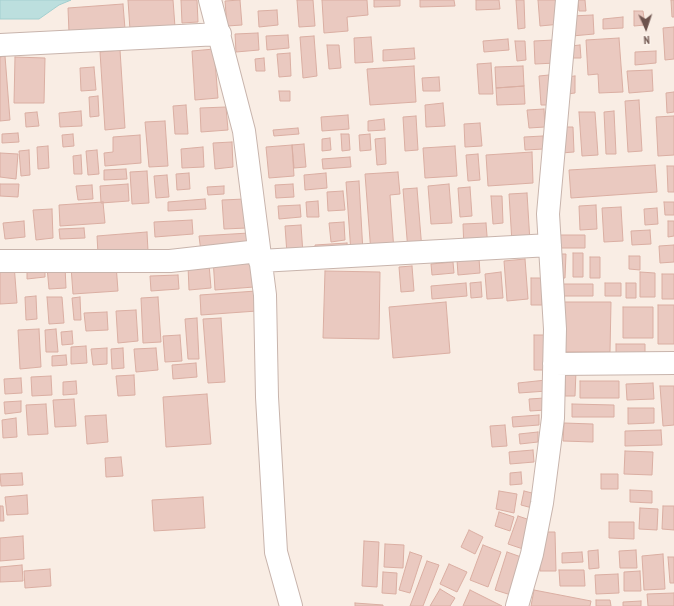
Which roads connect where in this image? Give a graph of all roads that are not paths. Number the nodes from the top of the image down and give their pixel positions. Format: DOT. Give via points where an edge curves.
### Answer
graph roads {
  1 [pos="210,0"];
  2 [pos="567,0"];
  3 [pos="220,34"];
  4 [pos="0,45"];
  5 [pos="550,245"];
  6 [pos="259,256"];
  7 [pos="0,261"];
  8 [pos="554,364"];
  9 [pos="674,364"];
  10 [pos="291,606"];
  11 [pos="517,606"];
  1 -- 3 [label="street"];
  2 -- 5 [label="street" via="548,214"];
  3 -- 4 [label="street"];
  3 -- 6 [label="street" via="244,131"];
  5 -- 6 [label="street"];
  5 -- 8 [label="street" via="555,329"];
  6 -- 7 [label="street" via="170,261"];
  6 -- 10 [label="street" via="265,295 267,397 276,552"];
  8 -- 9 [label="street"];
  8 -- 11 [label="street" via="553,418 542,503 532,554"];
}
